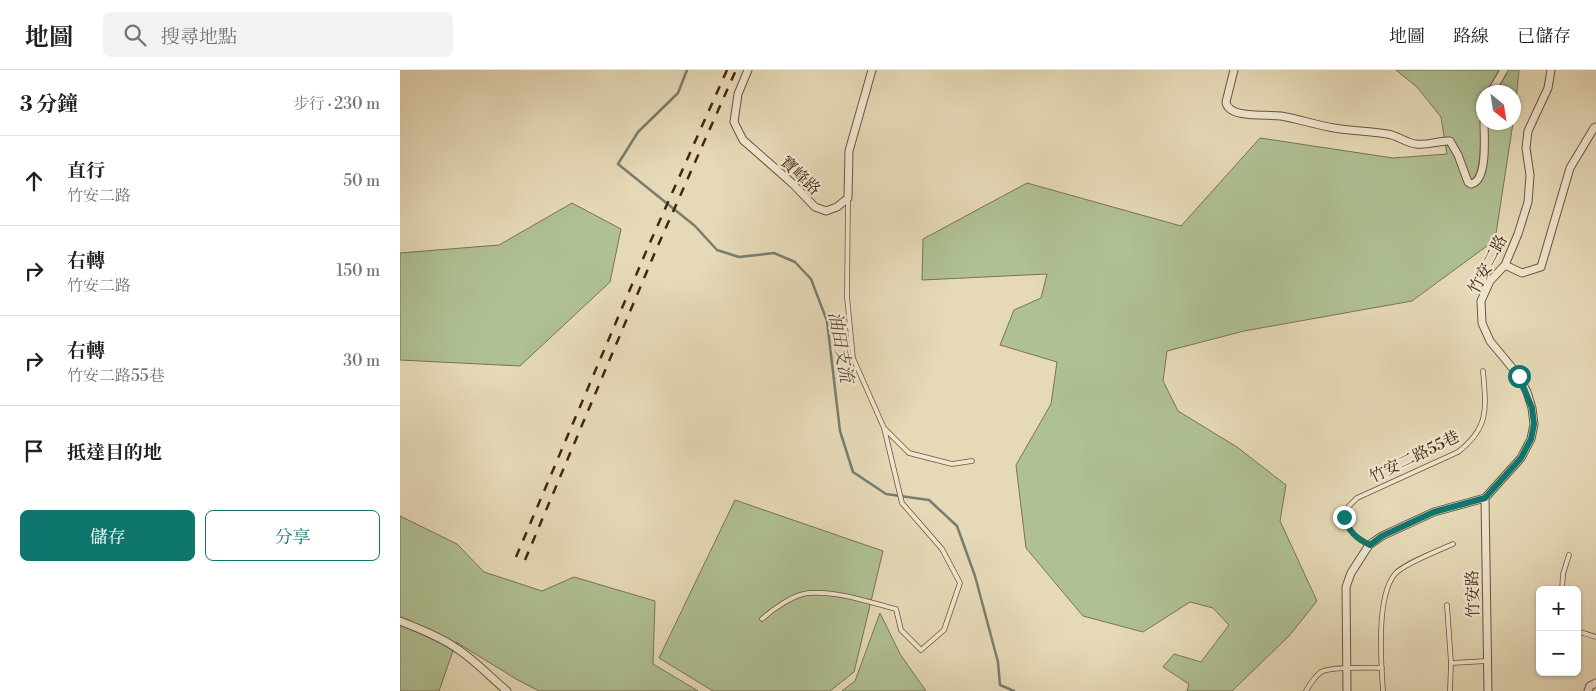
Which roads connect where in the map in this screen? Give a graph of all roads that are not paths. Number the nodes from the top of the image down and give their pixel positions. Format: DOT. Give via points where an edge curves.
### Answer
graph roads {
  1 [pos="748,70"];
  2 [pos="872,70"];
  3 [pos="1234,70"];
  4 [pos="1504,70"];
  5 [pos="1551,70"];
  6 [pos="1495,85"];
  7 [pos="1596,127"];
  8 [pos="1484,130"];
  9 [pos="848,198"];
  10 [pos="1505,265"];
  11 [pos="1483,371"];
  12 [pos="884,428"];
  13 [pos="972,461"];
  14 [pos="1485,498"];
  15 [pos="1453,544"];
  16 [pos="1370,545"];
  17 [pos="1569,555"];
  18 [pos="1562,586"];
  19 [pos="1447,605"];
  20 [pos="762,619"];
  21 [pos="400,621"];
  22 [pos="1581,632"];
  23 [pos="1596,637"];
  24 [pos="1487,661"];
  25 [pos="1451,663"];
  26 [pos="1346,668"];
  27 [pos="1382,668"];
  28 [pos="1596,684"];
  29 [pos="507,691"];
  30 [pos="1306,691"];
  31 [pos="1347,691"];
  32 [pos="1383,691"];
  33 [pos="1450,691"];
  34 [pos="1488,691"];
  35 [pos="1588,691"];
  1 -- 9 [label="street, 寶峰路" via="738,94 734,122 743,140 815,206 826,211"];
  2 -- 9 [label="street, 寶峰路" via="849,151"];
  3 -- 8 [label="street" via="1226,102 1230,110 1279,116 1332,128 1389,134 1415,144 1450,141 1471,184 1483,171"];
  4 -- 6 [label="street"];
  5 -- 10 [label="street, 竹安二路" via="1548,88 1528,131 1528,202"];
  7 -- 10 [label="street" via="1570,168 1541,267 1522,273"];
  9 -- 12 [label="lane" via="847,297 853,358"];
  10 -- 14 [label="street, 竹安二路" via="1490,281 1481,301 1482,323 1490,341 1519,376 1532,408 1534,424 1531,439 1521,458"];
  11 -- 16 [label="lane, 竹安二路55巷" via="1485,416 1471,442 1458,452 1357,498 1349,506 1344,517 1348,528 1356,538"];
  12 -- 13 [label="lane" via="909,453 952,464"];
  12 -- 20 [label="lane" via="902,503 942,549 960,583 944,630 920,650 901,630 896,609 840,595 807,593 776,606"];
  14 -- 16 [label="street" via="1434,512"];
  14 -- 24 [label="street, 竹安路"];
  15 -- 27 [label="lane" via="1396,573 1388,586 1383,601"];
  16 -- 26 [label="street" via="1350,573 1346,587"];
  17 -- 18 [label="lane"];
  19 -- 25 [label="lane"];
  21 -- 29 [label="street" via="456,648"];
  22 -- 23 [label="lane"];
  24 -- 25 [label="lane"];
  24 -- 34 [label="street, 竹安路"];
  25 -- 33 [label="lane"];
  26 -- 27 [label="lane"];
  26 -- 30 [label="lane" via="1323,671 1312,680"];
  26 -- 31 [label="street"];
  27 -- 32 [label="lane"];
  28 -- 35 [label="street"];
}
